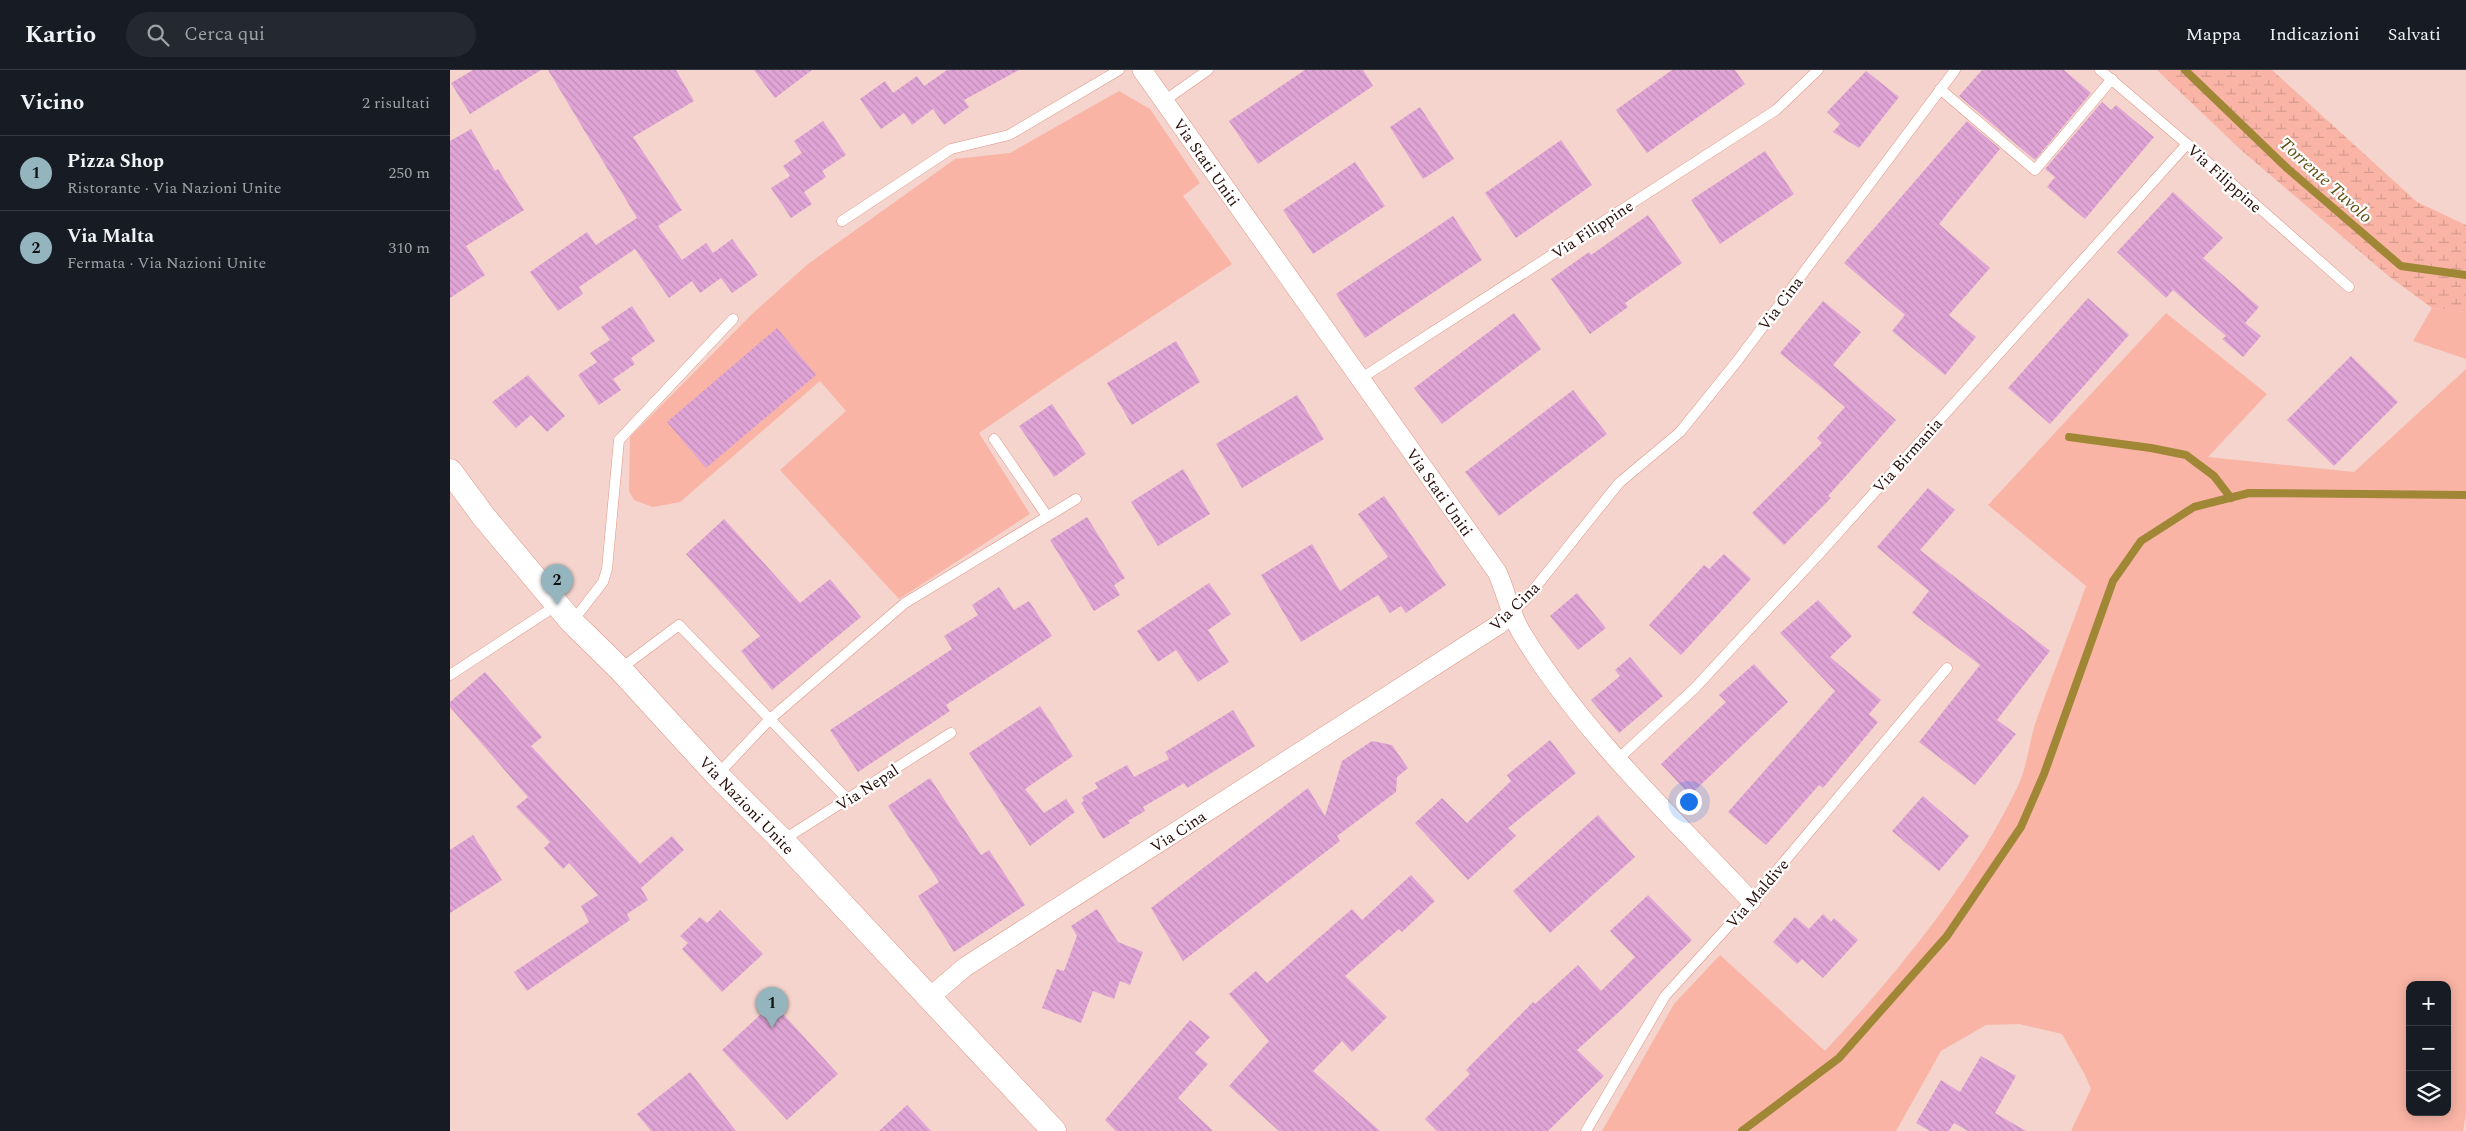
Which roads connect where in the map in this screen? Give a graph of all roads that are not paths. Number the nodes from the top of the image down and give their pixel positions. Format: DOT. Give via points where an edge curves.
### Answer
graph roads {
  1 [pos="1119,70"];
  2 [pos="1142,70"];
  3 [pos="1208,70"];
  4 [pos="1818,70"];
  5 [pos="1955,70"];
  6 [pos="2100,70"];
  7 [pos="2112,79"];
  8 [pos="1940,88"];
  9 [pos="1164,101"];
  10 [pos="2187,144"];
  11 [pos="842,221"];
  12 [pos="2349,287"];
  13 [pos="734,319"];
  14 [pos="1360,379"];
  15 [pos="994,439"];
  16 [pos="450,471"];
  17 [pos="1076,499"];
  18 [pos="1047,516"];
  19 [pos="1512,613"];
  20 [pos="564,614"];
  21 [pos="1947,668"];
  22 [pos="620,669"];
  23 [pos="450,675"];
  24 [pos="770,719"];
  25 [pos="951,733"];
  26 [pos="1618,759"];
  27 [pos="717,775"];
  28 [pos="847,799"];
  29 [pos="783,841"];
  30 [pos="1751,902"];
  31 [pos="930,997"];
  32 [pos="1054,1131"];
  33 [pos="1586,1131"];
  1 -- 11 [label="lane" via="1009,135 951,149"];
  2 -- 9 [label="street, Via Stati Uniti"];
  3 -- 9 [label="lane"];
  4 -- 14 [label="lane, Via Filippine" via="1776,110"];
  5 -- 8 [label="lane, Via Cina"];
  6 -- 7 [label="lane, Via Filippine"];
  7 -- 8 [label="lane" via="2035,170"];
  7 -- 10 [label="lane, Via Filippine"];
  8 -- 19 [label="lane, Via Cina" via="1738,360 1680,432 1619,483"];
  9 -- 14 [label="street, Via Stati Uniti"];
  10 -- 12 [label="lane, Via Filippine"];
  10 -- 26 [label="lane, Via Birmania" via="1820,553 1694,689"];
  13 -- 20 [label="lane" via="619,440 607,569 603,582"];
  14 -- 19 [label="street, Via Stati Uniti" via="1497,572"];
  15 -- 18 [label="lane"];
  16 -- 20 [label="street, Via Nazioni Unite"];
  17 -- 18 [label="lane"];
  18 -- 24 [label="lane" via="905,603"];
  19 -- 26 [label="street, Via Stati Uniti" via="1520,631 1564,696"];
  19 -- 31 [label="street, Via Cina" via="965,967"];
  20 -- 22 [label="street, Via Nazioni Unite"];
  20 -- 23 [label="lane"];
  21 -- 30 [label="lane, Via Maldive"];
  22 -- 24 [label="lane" via="679,625"];
  22 -- 27 [label="street, Via Nazioni Unite"];
  24 -- 27 [label="lane"];
  24 -- 28 [label="lane"];
  25 -- 28 [label="lane, Via Nepal"];
  26 -- 30 [label="street, Via Stati Uniti"];
  27 -- 29 [label="street, Via Nazioni Unite"];
  28 -- 29 [label="lane, Via Nepal"];
  29 -- 31 [label="street, Via Nazioni Unite"];
  30 -- 33 [label="lane, Via Maldive" via="1665,996"];
  31 -- 32 [label="street, Via Nazioni Unite"];
}
